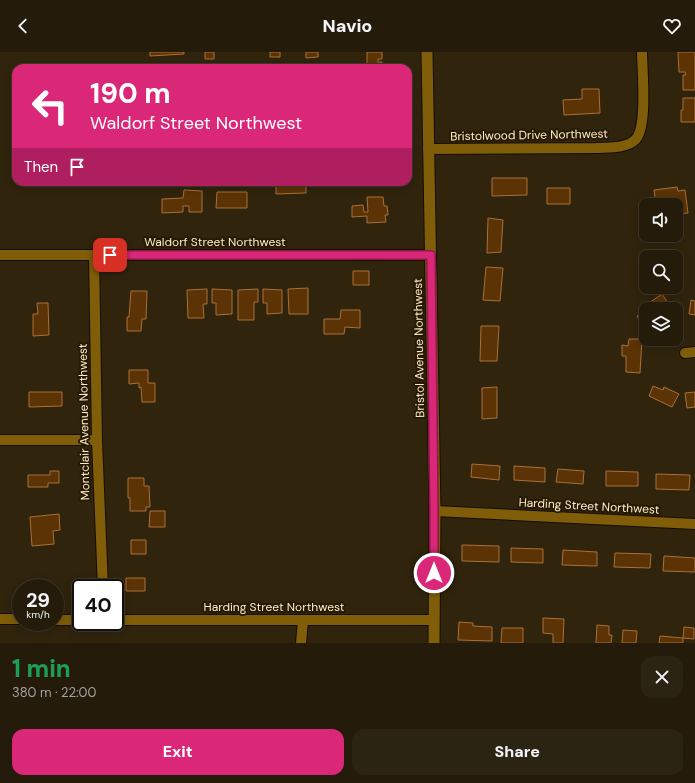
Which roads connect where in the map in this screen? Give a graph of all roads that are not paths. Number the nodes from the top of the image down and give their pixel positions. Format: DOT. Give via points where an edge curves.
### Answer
graph roads {
  1 [pos="427,52"];
  2 [pos="642,52"];
  3 [pos="428,149"];
  4 [pos="0,255"];
  5 [pos="94,255"];
  6 [pos="431,255"];
  7 [pos="0,440"];
  8 [pos="97,440"];
  9 [pos="434,511"];
  10 [pos="695,524"];
  11 [pos="103,579"];
  12 [pos="0,619"];
  13 [pos="12,619"];
  14 [pos="124,620"];
  15 [pos="434,620"];
  16 [pos="303,621"];
  17 [pos="301,643"];
  18 [pos="434,643"];
  1 -- 3 [label="street, Bristol Avenue Northwest"];
  2 -- 3 [label="street, Bristolwood Drive Northwest" via="641,128 635,140 623,146"];
  3 -- 6 [label="street, Bristol Avenue Northwest"];
  4 -- 5 [label="street, Waldorf Street Northwest"];
  5 -- 6 [label="street, Waldorf Street Northwest"];
  5 -- 8 [label="street, Montclair Avenue Northwest"];
  6 -- 9 [label="street, Bristol Avenue Northwest"];
  7 -- 8 [label="street"];
  8 -- 11 [label="street, Montclair Avenue Northwest"];
  9 -- 10 [label="street, Harding Street Northwest"];
  9 -- 15 [label="street, Bristol Avenue Northwest"];
  12 -- 13 [label="street"];
  14 -- 16 [label="street, Harding Street Northwest"];
  15 -- 16 [label="street, Harding Street Northwest"];
  15 -- 18 [label="street, Bristol Avenue Northwest"];
  16 -- 17 [label="street"];
}
